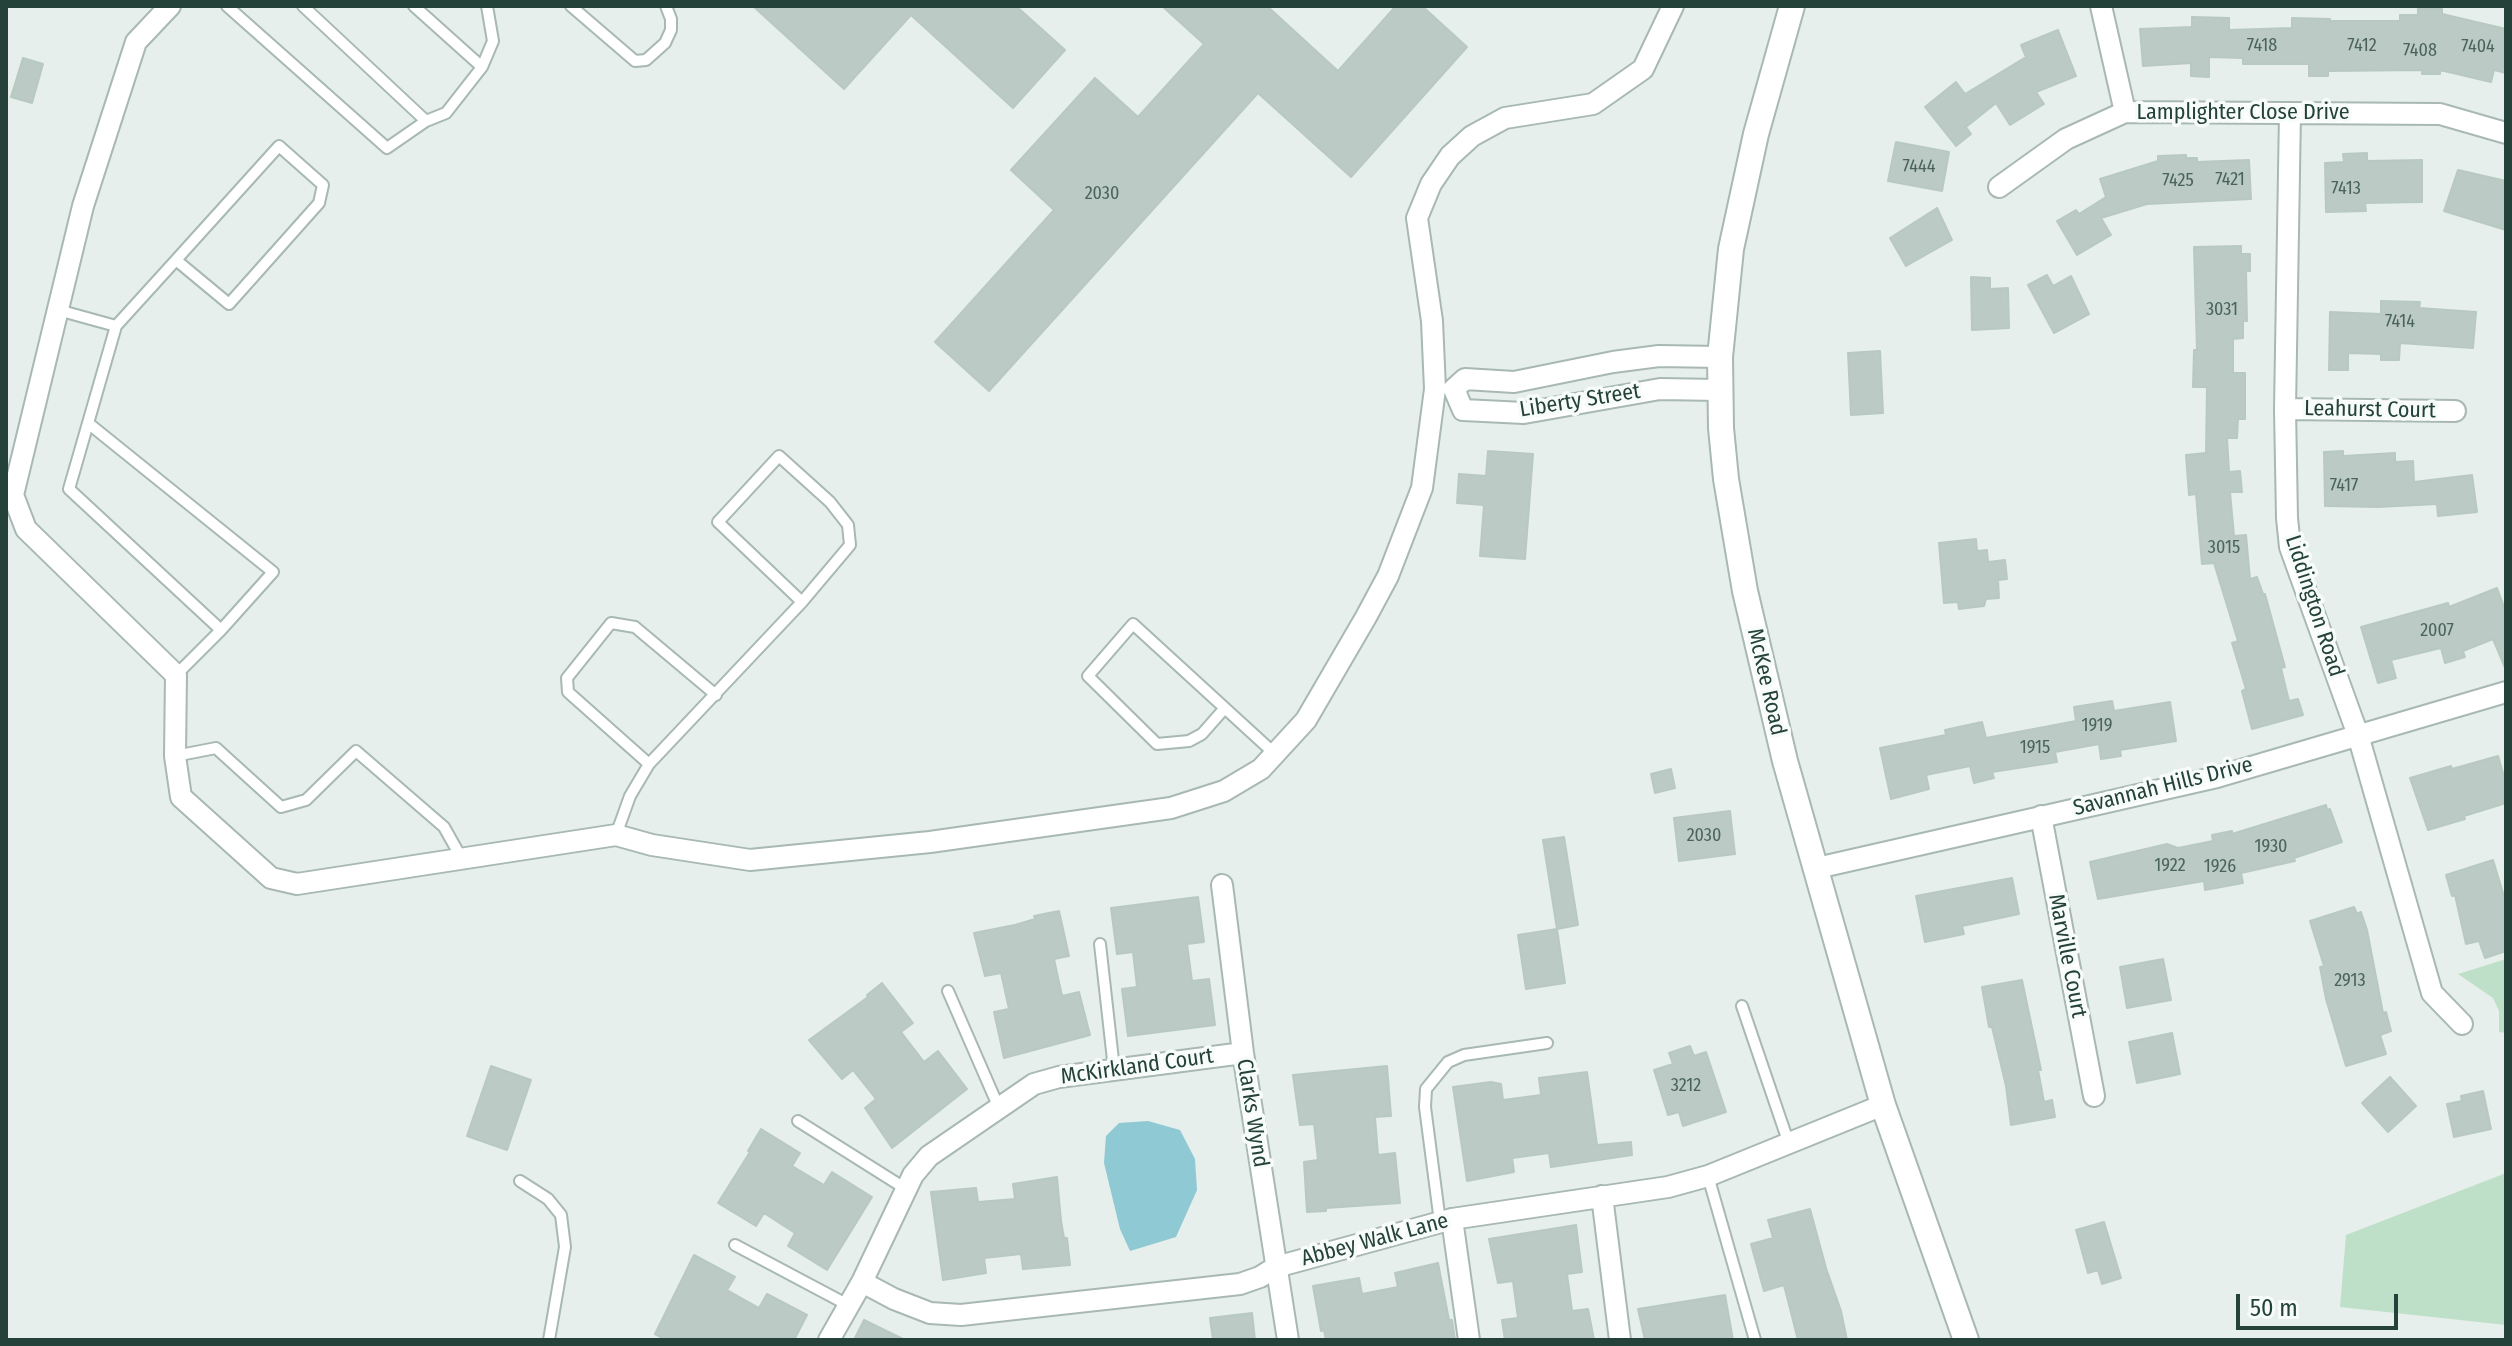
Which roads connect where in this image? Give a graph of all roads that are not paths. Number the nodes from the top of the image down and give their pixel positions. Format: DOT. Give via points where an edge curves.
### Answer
graph roads {
  1 [pos="170,6"];
  2 [pos="227,6"];
  3 [pos="303,6"];
  4 [pos="414,6"];
  5 [pos="487,6"];
  6 [pos="571,6"];
  7 [pos="666,6"];
  8 [pos="1673,6"];
  9 [pos="1792,6"];
  10 [pos="2101,6"];
  11 [pos="482,67"];
  12 [pos="2125,112"];
  13 [pos="2290,113"];
  14 [pos="426,121"];
  15 [pos="2506,133"];
  16 [pos="1999,187"];
  17 [pos="176,260"];
  18 [pos="58,310"];
  19 [pos="116,326"];
  20 [pos="1720,357"];
  21 [pos="1562,374"];
  22 [pos="1445,389"];
  23 [pos="1719,390"];
  24 [pos="1564,407"];
  25 [pos="2285,409"];
  26 [pos="2455,411"];
  27 [pos="88,423"];
  28 [pos="802,602"];
  29 [pos="221,630"];
  30 [pos="176,675"];
  31 [pos="2506,692"];
  32 [pos="716,695"];
  33 [pos="1224,709"];
  34 [pos="2358,735"];
  35 [pos="1275,754"];
  36 [pos="175,756"];
  37 [pos="649,764"];
  38 [pos="2041,816"];
  39 [pos="616,835"];
  40 [pos="462,859"];
  41 [pos="1817,868"];
  42 [pos="1222,885"];
  43 [pos="1100,944"];
  44 [pos="948,991"];
  45 [pos="1742,1006"];
  46 [pos="2462,1024"];
  47 [pos="1547,1043"];
  48 [pos="1243,1053"];
  49 [pos="1114,1069"];
  50 [pos="2094,1096"];
  51 [pos="1883,1105"];
  52 [pos="999,1108"];
  53 [pos="798,1121"];
  54 [pos="1789,1144"];
  55 [pos="1708,1176"];
  56 [pos="520,1181"];
  57 [pos="906,1189"];
  58 [pos="1602,1196"];
  59 [pos="1446,1221"];
  60 [pos="735,1245"];
  61 [pos="1276,1267"];
  62 [pos="862,1282"];
  63 [pos="848,1305"];
  64 [pos="549,1340"];
  65 [pos="829,1340"];
  66 [pos="1288,1340"];
  67 [pos="1469,1340"];
  68 [pos="1620,1340"];
  69 [pos="1755,1340"];
  70 [pos="1966,1340"];
  1 -- 18 [label="street" via="136,42 83,206"];
  2 -- 14 [label="lane" via="387,148"];
  3 -- 14 [label="lane"];
  4 -- 11 [label="lane"];
  5 -- 11 [label="lane" via="493,41"];
  6 -- 7 [label="lane" via="635,61 646,60 665,43 671,30"];
  8 -- 22 [label="street" via="1643,69 1593,104 1505,118 1472,136 1431,184 1417,218"];
  9 -- 20 [label="street, McKee Road" via="1742,193"];
  10 -- 12 [label="street"];
  11 -- 14 [label="lane" via="446,113"];
  12 -- 13 [label="street, Lamplighter Close Drive"];
  12 -- 16 [label="street, Lamplighter Close Drive" via="2066,139"];
  13 -- 15 [label="street, Lamplighter Close Drive" via="2440,114"];
  13 -- 25 [label="street, Liddington Road"];
  17 -- 17 [label="lane" via="279,146 323,185 319,203 229,304"];
  17 -- 19 [label="lane"];
  18 -- 19 [label="lane"];
  18 -- 30 [label="street" via="13,495 26,529"];
  19 -- 27 [label="lane"];
  20 -- 21 [label="street, Liberty Street" via="1659,356"];
  20 -- 23 [label="street, McKee Road"];
  21 -- 22 [label="street, Liberty Street" via="1514,382 1465,379"];
  21 -- 24 [label="street"];
  22 -- 24 [label="street, Liberty Street" via="1463,410 1524,413"];
  22 -- 35 [label="street" via="1422,488 1388,576 1306,720"];
  23 -- 24 [label="street, Liberty Street" via="1660,389"];
  23 -- 41 [label="street, McKee Road" via="1726,479 1745,591 1773,717"];
  25 -- 26 [label="street, Leahurst Court"];
  25 -- 34 [label="street, Liddington Road" via="2290,547"];
  27 -- 29 [label="lane" via="69,489"];
  27 -- 29 [label="lane" via="273,572"];
  28 -- 28 [label="lane" via="850,545 848,525 779,456 718,522"];
  28 -- 32 [label="lane"];
  29 -- 30 [label="lane"];
  30 -- 36 [label="street"];
  31 -- 34 [label="street, Savannah Hills Drive"];
  32 -- 37 [label="lane"];
  32 -- 37 [label="lane" via="635,627 611,623 567,678 568,692"];
  33 -- 33 [label="lane" via="1133,624 1088,676 1157,744 1189,741"];
  33 -- 35 [label="lane"];
  34 -- 38 [label="street, Savannah Hills Drive" via="2217,777"];
  34 -- 46 [label="street, Liddington Road" via="2432,993"];
  35 -- 39 [label="street" via="1224,791 1171,808 930,842 750,860"];
  36 -- 40 [label="street" via="181,797 271,878 297,884"];
  36 -- 40 [label="lane" via="216,748 281,807 306,800 356,751 444,827"];
  37 -- 39 [label="lane"];
  38 -- 41 [label="street, Savannah Hills Drive"];
  38 -- 50 [label="street, Marville Court"];
  39 -- 40 [label="street"];
  41 -- 51 [label="street, McKee Road"];
  42 -- 48 [label="street, Clarks Wynd"];
  43 -- 49 [label="lane"];
  44 -- 52 [label="lane"];
  45 -- 54 [label="lane"];
  47 -- 59 [label="lane" via="1464,1055 1448,1062 1426,1089"];
  48 -- 49 [label="street, McKirkland Court"];
  48 -- 61 [label="street, Clarks Wynd"];
  49 -- 52 [label="street, McKirkland Court" via="1034,1084"];
  51 -- 54 [label="street, Abbey Walk Lane"];
  51 -- 70 [label="street, McKee Road"];
  52 -- 57 [label="street, McKirkland Court" via="929,1156"];
  53 -- 57 [label="lane"];
  54 -- 55 [label="street, Abbey Walk Lane"];
  55 -- 58 [label="street, Abbey Walk Lane"];
  55 -- 69 [label="lane"];
  56 -- 64 [label="lane" via="548,1199 561,1215 565,1247"];
  57 -- 62 [label="street, McKirkland Court"];
  58 -- 59 [label="street, Abbey Walk Lane"];
  58 -- 68 [label="street"];
  59 -- 61 [label="street, Abbey Walk Lane"];
  59 -- 67 [label="street"];
  60 -- 63 [label="lane"];
  61 -- 62 [label="street, Abbey Walk Lane" via="1240,1284 961,1315 930,1313"];
  61 -- 66 [label="street, Clarks Wynd"];
  62 -- 63 [label="street, McKirkland Court"];
  63 -- 65 [label="street, McKirkland Court"];
}
